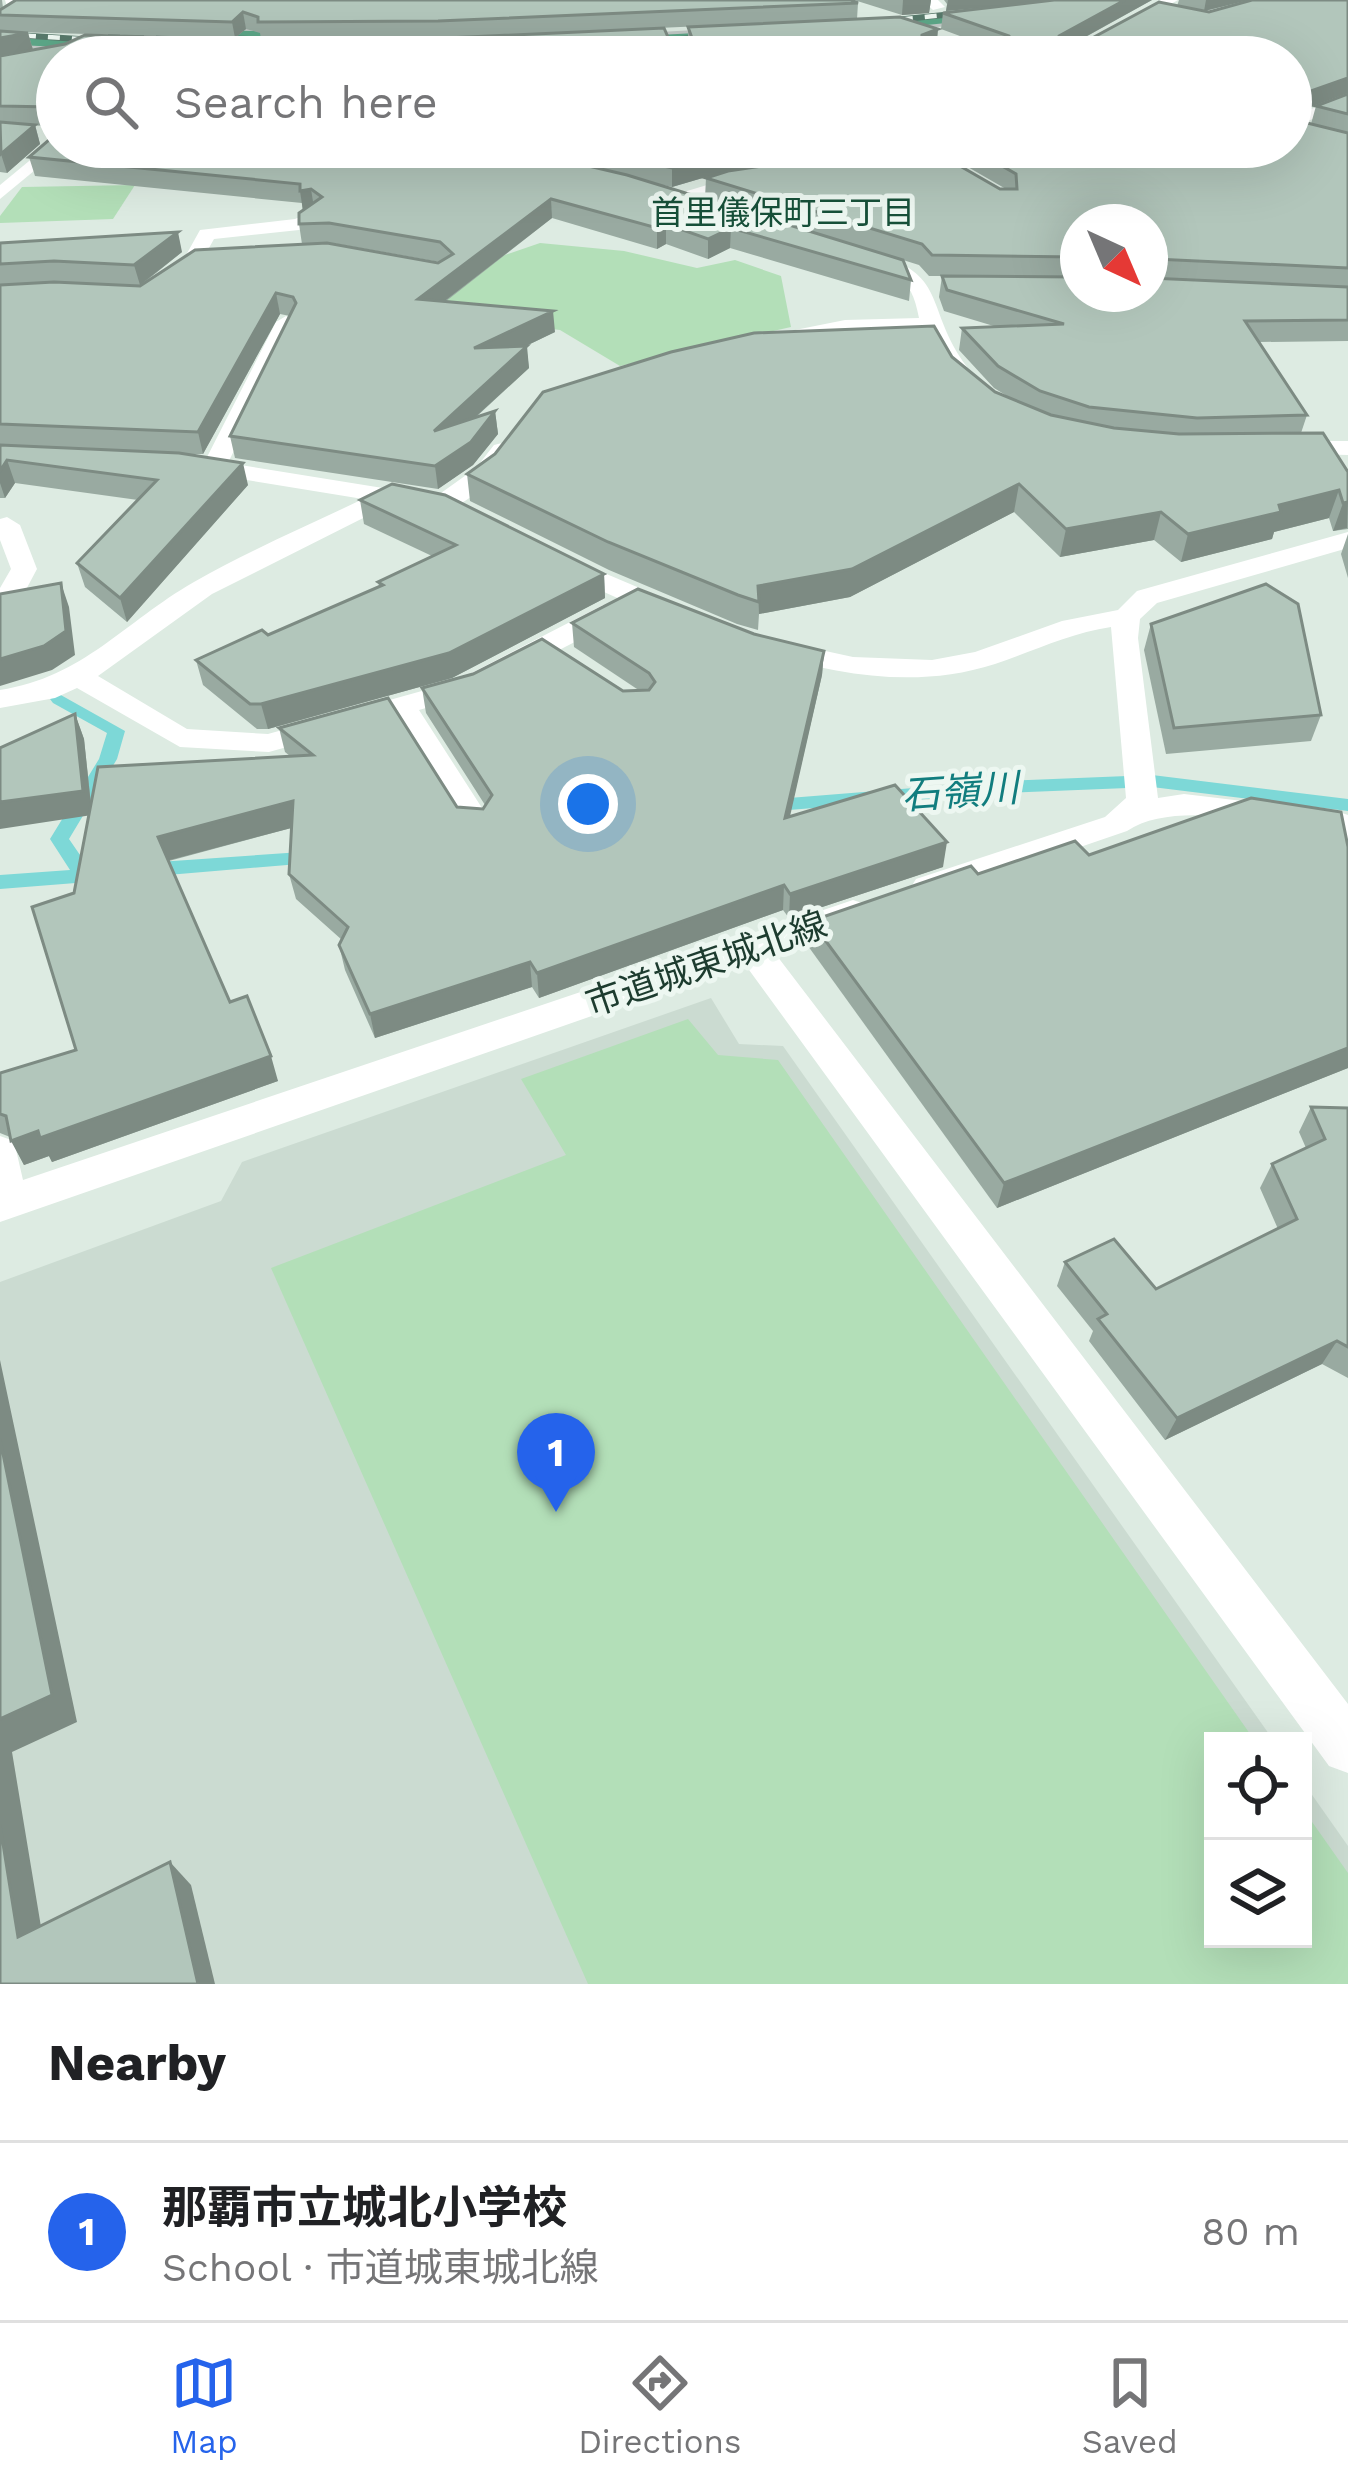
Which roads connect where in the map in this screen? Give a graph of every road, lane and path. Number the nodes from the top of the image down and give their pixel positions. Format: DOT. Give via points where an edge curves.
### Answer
graph roads {
  1 [pos="12,0"];
  2 [pos="1000,0"];
  3 [pos="1171,0"];
  4 [pos="933,4"];
  5 [pos="1153,10"];
  6 [pos="1013,12"];
  7 [pos="1186,17"];
  8 [pos="0,23"];
  9 [pos="737,24"];
  10 [pos="893,25"];
  11 [pos="762,34"];
  12 [pos="112,36"];
  13 [pos="553,36"];
  14 [pos="727,36"];
  15 [pos="925,36"];
  16 [pos="1104,36"];
  17 [pos="0,40"];
  18 [pos="36,42"];
  19 [pos="1348,101"];
  20 [pos="1312,117"];
  21 [pos="36,154"];
  22 [pos="949,168"];
  23 [pos="952,170"];
  24 [pos="771,174"];
  25 [pos="0,194"];
  26 [pos="716,212"];
  27 [pos="312,218"];
  28 [pos="842,250"];
  29 [pos="216,259"];
  30 [pos="193,260"];
  31 [pos="146,296"];
  32 [pos="286,322"];
  33 [pos="929,324"];
  34 [pos="746,347"];
  35 [pos="977,386"];
  36 [pos="511,439"];
  37 [pos="1258,448"];
  38 [pos="1348,448"];
  39 [pos="169,462"];
  40 [pos="214,467"];
  41 [pos="389,496"];
  42 [pos="8,525"];
  43 [pos="1348,540"];
  44 [pos="528,546"];
  45 [pos="0,596"];
  46 [pos="635,599"];
  47 [pos="1126,617"];
  48 [pos="703,624"];
  49 [pos="742,637"];
  50 [pos="545,646"];
  51 [pos="582,670"];
  52 [pos="79,677"];
  53 [pos="0,698"];
  54 [pos="401,705"];
  55 [pos="1138,805"];
  56 [pos="476,823"];
  57 [pos="1348,831"];
  58 [pos="752,948"];
  59 [pos="0,1152"];
  60 [pos="3,1204"];
  61 [pos="1348,1747"];
  1 -- 8 [label="street" via="15,11"];
  2 -- 4 [label="main road"];
  3 -- 5 [label="street"];
  4 -- 10 [label="main road" via="857,20"];
  5 -- 7 [label="street"];
  5 -- 16 [label="street"];
  6 -- 10 [label="main road"];
  8 -- 12 [label="main road"];
  9 -- 13 [label="main road"];
  10 -- 15 [label="main road"];
  11 -- 14 [label="main road"];
  17 -- 18 [label="main road"];
  19 -- 20 [label="street"];
  21 -- 25 [label="street"];
  22 -- 23 [label="street"];
  24 -- 26 [label="street" via="663,195"];
  27 -- 30 [label="street" via="207,234"];
  28 -- 33 [label="street" via="932,285"];
  29 -- 30 [label="street"];
  30 -- 31 [label="street"];
  32 -- 40 [label="street"];
  33 -- 34 [label="street" via="844,326"];
  33 -- 35 [label="street" via="950,361"];
  36 -- 41 [label="street" via="453,508"];
  37 -- 38 [label="street"];
  39 -- 40 [label="street"];
  40 -- 41 [label="street"];
  41 -- 52 [label="street" via="202,588"];
  42 -- 45 [label="street" via="24,569 11,593"];
  43 -- 47 [label="street" via="1168,589"];
  44 -- 46 [label="street"];
  46 -- 48 [label="street"];
  46 -- 50 [label="street"];
  47 -- 49 [label="street" via="1088,619 939,669 894,672"];
  47 -- 55 [label="street"];
  50 -- 51 [label="street"];
  50 -- 54 [label="street" via="464,688"];
  52 -- 53 [label="street"];
  52 -- 54 [label="street" via="180,738 268,743"];
  54 -- 56 [label="street"];
  55 -- 57 [label="street, 市道城東城北線" via="1184,804"];
  55 -- 58 [label="street, 市道城東城北線" via="1116,824"];
  58 -- 60 [label="street, 市道城東城北線"];
  58 -- 61 [label="street"];
  59 -- 60 [label="street"];
}
